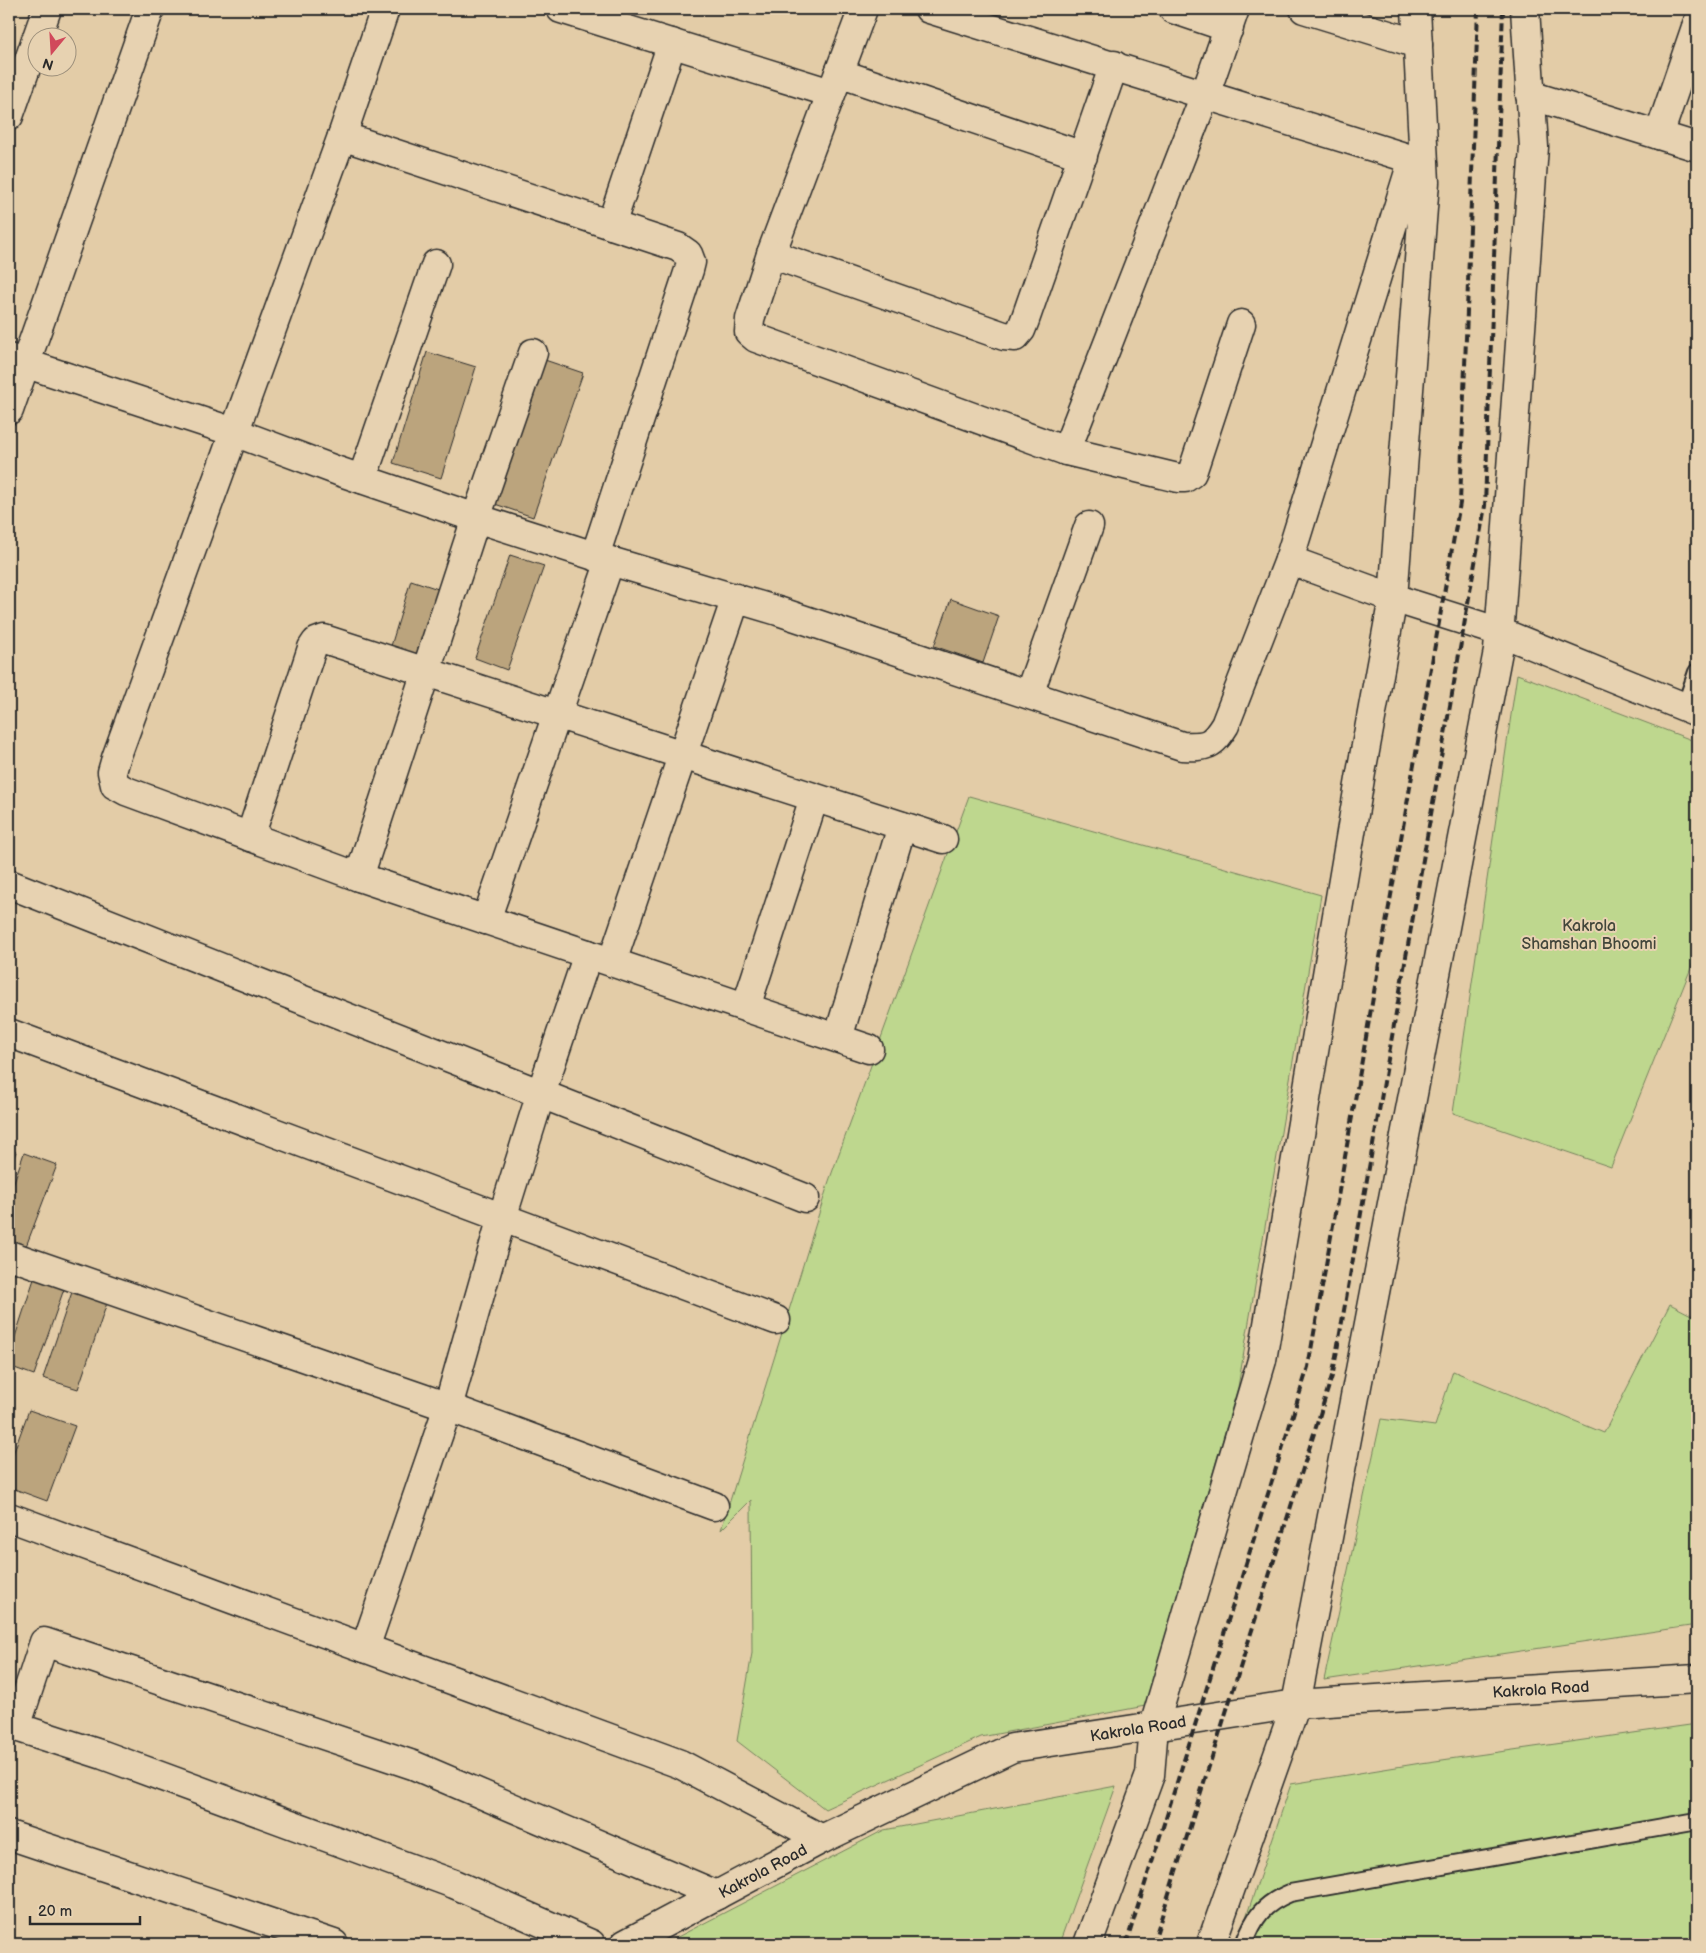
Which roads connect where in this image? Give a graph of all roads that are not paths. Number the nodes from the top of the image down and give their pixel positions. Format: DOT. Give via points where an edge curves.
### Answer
graph roads {
  1 [pos="47,9"];
  2 [pos="150,9"];
  3 [pos="385,9"];
  4 [pos="561,9"];
  5 [pos="863,9"];
  6 [pos="929,9"];
  7 [pos="1174,9"];
  8 [pos="1304,9"];
  9 [pos="1416,9"];
  10 [pos="1525,9"];
  11 [pos="971,15"];
  12 [pos="1232,18"];
  13 [pos="1697,24"];
  14 [pos="672,44"];
  15 [pos="1418,44"];
  16 [pos="19,55"];
  17 [pos="1114,66"];
  18 [pos="835,83"];
  19 [pos="1205,95"];
  20 [pos="1530,95"];
  21 [pos="9,116"];
  22 [pos="1659,135"];
  23 [pos="342,136"];
  24 [pos="1697,147"];
  25 [pos="1083,156"];
  26 [pos="1418,161"];
  27 [pos="611,225"];
  28 [pos="771,254"];
  29 [pos="436,264"];
  30 [pos="1241,324"];
  31 [pos="534,353"];
  32 [pos="17,361"];
  33 [pos="9,410"];
  34 [pos="234,432"];
  35 [pos="1066,451"];
  36 [pos="362,479"];
  37 [pos="476,518"];
  38 [pos="1089,526"];
  39 [pos="603,558"];
  40 [pos="1289,560"];
  41 [pos="736,598"];
  42 [pos="1393,598"];
  43 [pos="1500,632"];
  44 [pos="426,671"];
  45 [pos="1697,672"];
  46 [pos="1029,694"];
  47 [pos="1691,710"];
  48 [pos="557,715"];
  49 [pos="682,755"];
  50 [pos="814,798"];
  51 [pos="902,826"];
  52 [pos="250,837"];
  53 [pos="943,839"];
  54 [pos="359,877"];
  55 [pos="9,884"];
  56 [pos="486,920"];
  57 [pos="600,958"];
  58 [pos="746,1008"];
  59 [pos="9,1033"];
  60 [pos="838,1038"];
  61 [pos="868,1049"];
  62 [pos="541,1093"];
  63 [pos="805,1198"];
  64 [pos="503,1217"];
  65 [pos="9,1255"];
  66 [pos="776,1320"];
  67 [pos="448,1407"];
  68 [pos="714,1506"];
  69 [pos="9,1517"];
  70 [pos="365,1648"];
  71 [pos="1697,1679"];
  72 [pos="1296,1704"];
  73 [pos="1154,1726"];
  74 [pos="1697,1821"];
  75 [pos="9,1835"];
  76 [pos="822,1838"];
  77 [pos="717,1895"];
  78 [pos="334,1944"];
  79 [pos="591,1944"];
  80 [pos="625,1944"];
  81 [pos="1088,1944"];
  82 [pos="1211,1944"];
  83 [pos="1244,1944"];
  1 -- 16 [label="street"];
  2 -- 32 [label="street"];
  3 -- 23 [label="street"];
  4 -- 14 [label="street"];
  5 -- 18 [label="street"];
  6 -- 11 [label="street"];
  7 -- 12 [label="street"];
  8 -- 15 [label="street"];
  9 -- 15 [label="street"];
  10 -- 20 [label="street"];
  11 -- 17 [label="street"];
  12 -- 19 [label="street"];
  13 -- 22 [label="street"];
  14 -- 18 [label="street"];
  14 -- 27 [label="street"];
  15 -- 26 [label="street"];
  16 -- 21 [label="street"];
  17 -- 19 [label="street"];
  17 -- 25 [label="street"];
  18 -- 25 [label="street"];
  18 -- 28 [label="street"];
  19 -- 26 [label="street"];
  19 -- 35 [label="street"];
  20 -- 22 [label="street"];
  20 -- 43 [label="street" via="1534,147"];
  22 -- 24 [label="street"];
  23 -- 27 [label="street"];
  23 -- 34 [label="street"];
  25 -- 28 [label="street" via="1022,330 1014,337"];
  26 -- 40 [label="street"];
  26 -- 42 [label="street" via="1425,182"];
  27 -- 39 [label="street" via="678,247 688,254 690,262"];
  28 -- 35 [label="street" via="750,320 749,332 756,338"];
  29 -- 36 [label="street"];
  30 -- 35 [label="street" via="1192,473 1186,478"];
  31 -- 37 [label="street"];
  32 -- 33 [label="street"];
  32 -- 34 [label="street"];
  34 -- 36 [label="street"];
  34 -- 52 [label="street" via="112,772 115,785 126,791"];
  36 -- 37 [label="street"];
  37 -- 39 [label="street"];
  37 -- 44 [label="street"];
  38 -- 46 [label="street"];
  39 -- 41 [label="street"];
  39 -- 48 [label="street"];
  40 -- 42 [label="street"];
  40 -- 46 [label="street" via="1225,725 1215,741 1200,747 1182,746"];
  41 -- 46 [label="street"];
  41 -- 49 [label="street"];
  42 -- 43 [label="street"];
  42 -- 73 [label="street" via="1262,1360"];
  43 -- 47 [label="street"];
  43 -- 72 [label="street"];
  44 -- 48 [label="street"];
  44 -- 52 [label="street" via="333,640 316,642"];
  44 -- 54 [label="street"];
  45 -- 47 [label="lane"];
  48 -- 49 [label="street"];
  48 -- 56 [label="street"];
  49 -- 50 [label="street"];
  49 -- 57 [label="street"];
  50 -- 51 [label="street"];
  50 -- 58 [label="street"];
  51 -- 53 [label="street"];
  51 -- 60 [label="street"];
  52 -- 54 [label="street"];
  54 -- 56 [label="street"];
  55 -- 62 [label="street"];
  56 -- 57 [label="street"];
  57 -- 58 [label="street"];
  57 -- 62 [label="street"];
  58 -- 60 [label="street"];
  59 -- 64 [label="street"];
  60 -- 61 [label="street"];
  62 -- 63 [label="street"];
  62 -- 64 [label="street"];
  64 -- 66 [label="street"];
  64 -- 67 [label="street"];
  65 -- 67 [label="street"];
  67 -- 68 [label="street"];
  67 -- 70 [label="street"];
  69 -- 70 [label="street"];
  70 -- 76 [label="street" via="680,1764"];
  71 -- 72 [label="street, Kakrola Road"];
  72 -- 73 [label="street, Kakrola Road"];
  72 -- 82 [label="street"];
  73 -- 76 [label="street, Kakrola Road" via="1012,1748"];
  73 -- 81 [label="street" via="1150,1775"];
  74 -- 83 [label="lane" via="1290,1893 1261,1911"];
  75 -- 78 [label="street"];
  76 -- 77 [label="street, Kakrola Road"];
  77 -- 79 [label="street" via="413,1765 44,1642 16,1727 103,1755 454,1884"];
  77 -- 80 [label="street, Kakrola Road"];
}
